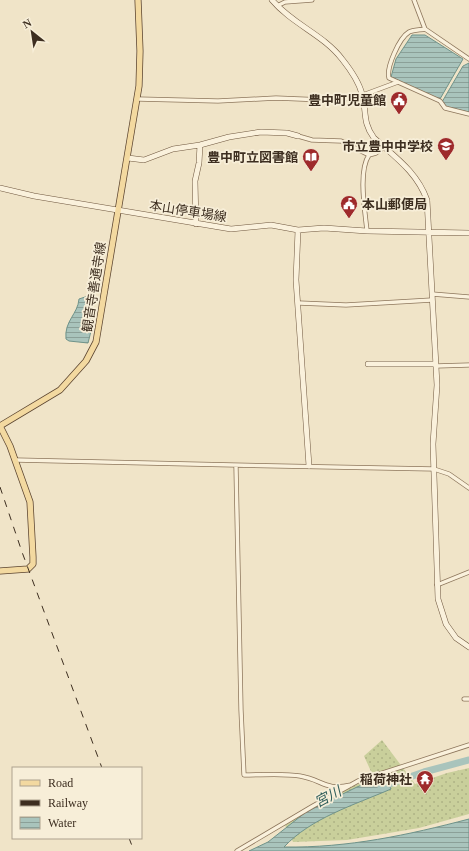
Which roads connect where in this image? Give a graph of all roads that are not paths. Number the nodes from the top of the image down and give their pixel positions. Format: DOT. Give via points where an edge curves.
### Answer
graph roads {
  1 [pos="138,0"];
  2 [pos="272,0"];
  3 [pos="312,0"];
  4 [pos="414,0"];
  5 [pos="277,6"];
  6 [pos="426,29"];
  7 [pos="469,59"];
  8 [pos="398,82"];
  9 [pos="363,95"];
  10 [pos="138,99"];
  11 [pos="469,114"];
  12 [pos="298,136"];
  13 [pos="200,145"];
  14 [pos="384,147"];
  15 [pos="369,155"];
  16 [pos="128,158"];
  17 [pos="0,188"];
  18 [pos="118,210"];
  19 [pos="196,224"];
  20 [pos="298,230"];
  21 [pos="367,231"];
  22 [pos="429,232"];
  23 [pos="469,233"];
  24 [pos="432,294"];
  25 [pos="469,297"];
  26 [pos="432,300"];
  27 [pos="299,303"];
  28 [pos="368,364"];
  29 [pos="436,365"];
  30 [pos="469,365"];
  31 [pos="0,426"];
  32 [pos="16,460"];
  33 [pos="309,466"];
  34 [pos="236,467"];
  35 [pos="434,469"];
  36 [pos="469,488"];
  37 [pos="0,572"];
  38 [pos="469,572"];
  39 [pos="437,585"];
  40 [pos="469,647"];
  41 [pos="464,699"];
  42 [pos="469,699"];
  43 [pos="469,745"];
  44 [pos="351,785"];
  45 [pos="237,851"];
  1 -- 10 [label="main road, 観音寺善通寺線"];
  2 -- 5 [label="street"];
  3 -- 5 [label="street" via="286,2"];
  4 -- 6 [label="street"];
  5 -- 9 [label="street" via="336,52"];
  6 -- 7 [label="street"];
  6 -- 8 [label="street" via="409,32 390,62 387,72 389,78"];
  8 -- 9 [label="street"];
  8 -- 11 [label="street" via="440,102 445,108"];
  9 -- 10 [label="street" via="324,100"];
  9 -- 14 [label="street" via="366,126"];
  10 -- 16 [label="main road, 観音寺善通寺線"];
  12 -- 13 [label="street" via="262,132"];
  12 -- 15 [label="street" via="312,140 341,141"];
  13 -- 16 [label="street" via="173,149 144,160"];
  13 -- 19 [label="street" via="200,163 194,190"];
  14 -- 15 [label="street"];
  14 -- 22 [label="street" via="411,170 423,190 429,211"];
  15 -- 21 [label="street" via="363,179"];
  16 -- 18 [label="main road, 観音寺善通寺線"];
  17 -- 18 [label="street, 本山停車場線"];
  18 -- 19 [label="street, 本山停車場線"];
  18 -- 31 [label="main road, 観音寺善通寺線" via="99,331 92,352 54,395 36,403"];
  19 -- 20 [label="street, 本山停車場線" via="231,229 271,225"];
  20 -- 21 [label="street, 本山停車場線" via="324,228"];
  20 -- 27 [label="street" via="296,280"];
  21 -- 22 [label="street, 本山停車場線"];
  22 -- 23 [label="street, 本山停車場線"];
  22 -- 24 [label="street"];
  24 -- 25 [label="street"];
  24 -- 26 [label="street"];
  26 -- 27 [label="street" via="346,304"];
  26 -- 29 [label="street"];
  27 -- 33 [label="street"];
  28 -- 29 [label="street"];
  29 -- 30 [label="street"];
  29 -- 35 [label="street"];
  31 -- 32 [label="main road, 観音寺善通寺線"];
  32 -- 34 [label="street"];
  32 -- 37 [label="main road, 観音寺善通寺線" via="30,502 33,564 28,569"];
  33 -- 34 [label="street"];
  33 -- 35 [label="street"];
  34 -- 44 [label="street" via="244,775 302,776 328,787"];
  35 -- 36 [label="street" via="449,474"];
  35 -- 39 [label="street"];
  38 -- 39 [label="street"];
  39 -- 40 [label="street" via="439,607 446,624 456,638"];
  41 -- 42 [label="street"];
  43 -- 44 [label="street"];
  44 -- 45 [label="street"];
}
